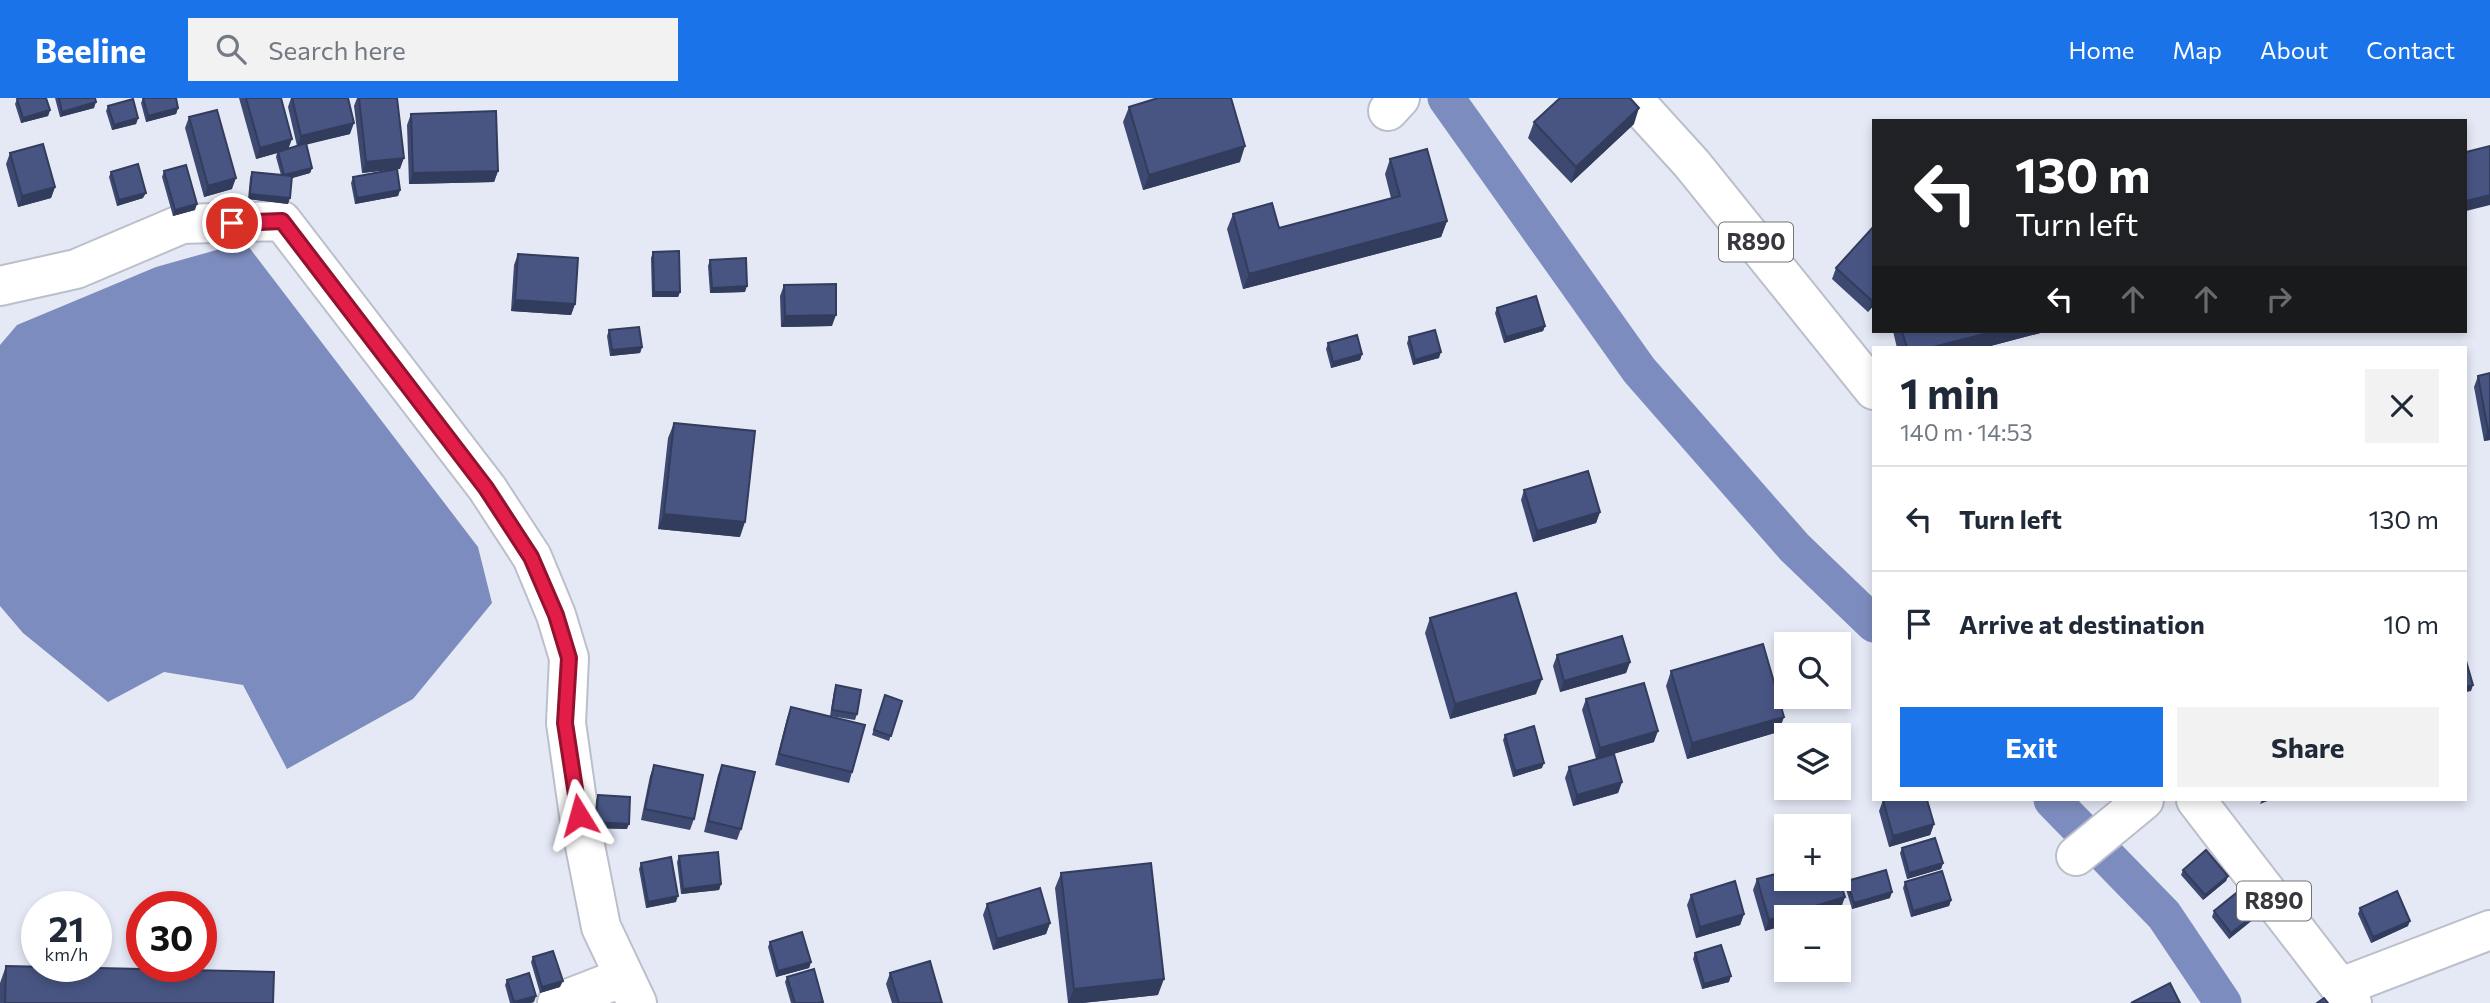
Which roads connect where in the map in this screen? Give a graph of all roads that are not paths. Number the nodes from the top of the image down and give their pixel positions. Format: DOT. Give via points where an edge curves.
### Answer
graph roads {
  1 [pos="1635,99"];
  2 [pos="0,286"];
  3 [pos="1872,388"];
  4 [pos="2143,801"];
  5 [pos="2197,801"];
  6 [pos="2076,856"];
  7 [pos="2490,930"];
  8 [pos="631,990"];
  9 [pos="2347,995"];
  10 [pos="557,1003"];
  1 -- 3 [label="street, R890"];
  2 -- 8 [label="street" via="76,269 182,224 282,221 486,488 531,557 569,658 565,723 601,928"];
  4 -- 6 [label="street"];
  5 -- 9 [label="street, R890"];
  7 -- 9 [label="street"];
  8 -- 10 [label="street"];
}
